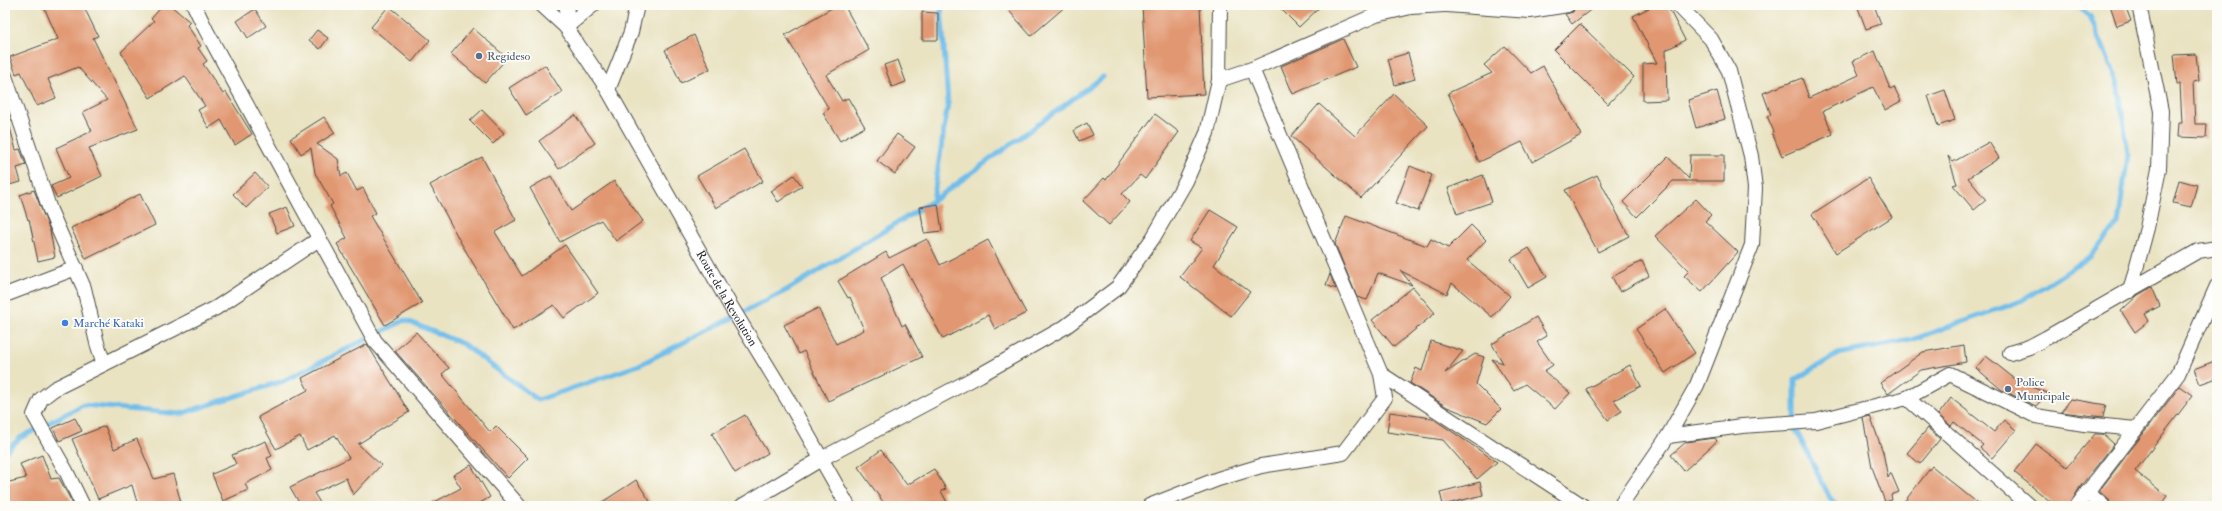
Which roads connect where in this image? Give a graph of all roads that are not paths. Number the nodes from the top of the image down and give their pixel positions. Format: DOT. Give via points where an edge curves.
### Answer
graph roads {
  1 [pos="194,5"];
  2 [pos="542,5"];
  3 [pos="567,5"];
  4 [pos="592,5"];
  5 [pos="637,5"];
  6 [pos="1220,5"];
  7 [pos="1444,5"];
  8 [pos="1447,5"];
  9 [pos="1568,5"];
  10 [pos="1678,5"];
  11 [pos="2139,5"];
  12 [pos="566,26"];
  13 [pos="1252,69"];
  14 [pos="5,76"];
  15 [pos="1219,80"];
  16 [pos="608,90"];
  17 [pos="319,239"];
  18 [pos="2217,248"];
  19 [pos="76,268"];
  20 [pos="2217,286"];
  21 [pos="2130,290"];
  22 [pos="5,295"];
  23 [pos="2010,353"];
  24 [pos="104,364"];
  25 [pos="1382,374"];
  26 [pos="1907,398"];
  27 [pos="2136,429"];
  28 [pos="1668,436"];
  29 [pos="821,459"];
  30 [pos="2087,492"];
  31 [pos="82,506"];
  32 [pos="519,506"];
  33 [pos="742,506"];
  34 [pos="848,506"];
  35 [pos="1149,506"];
  36 [pos="1583,506"];
  37 [pos="1620,506"];
  38 [pos="2029,506"];
  39 [pos="2077,506"];
  40 [pos="2103,506"];
  1 -- 17 [label="street"];
  2 -- 12 [label="street, Route de la Revolution"];
  3 -- 12 [label="street"];
  4 -- 12 [label="street"];
  5 -- 16 [label="street" via="631,32"];
  6 -- 15 [label="street"];
  7 -- 13 [label="street" via="1411,7 1376,15"];
  8 -- 9 [label="street" via="1530,11"];
  10 -- 28 [label="street" via="1711,39 1729,71 1751,156 1755,188 1752,245 1696,385"];
  11 -- 21 [label="street" via="2161,111 2159,169 2147,228"];
  12 -- 16 [label="street, Route de la Revolution"];
  13 -- 15 [label="street"];
  13 -- 25 [label="street"];
  14 -- 19 [label="street" via="50,210"];
  15 -- 29 [label="street" via="1207,133 1186,181 1153,238 1118,286 1065,327 980,376"];
  16 -- 29 [label="street, Route de la Revolution"];
  17 -- 24 [label="street" via="216,308"];
  17 -- 32 [label="street" via="375,341"];
  18 -- 21 [label="street" via="2198,251"];
  19 -- 22 [label="street"];
  19 -- 24 [label="street" via="84,288"];
  20 -- 27 [label="street" via="2178,374"];
  21 -- 23 [label="street" via="2035,344"];
  24 -- 31 [label="street" via="41,398 34,415"];
  25 -- 35 [label="street" via="1385,398 1343,454 1261,466 1218,479"];
  25 -- 36 [label="street"];
  26 -- 27 [label="street" via="1950,374 2036,416"];
  26 -- 28 [label="street" via="1816,421 1742,426"];
  26 -- 38 [label="street"];
  27 -- 30 [label="street"];
  28 -- 37 [label="street"];
  29 -- 33 [label="street"];
  29 -- 34 [label="street, Route de la Revolution"];
  30 -- 39 [label="street"];
  30 -- 40 [label="street"];
}
